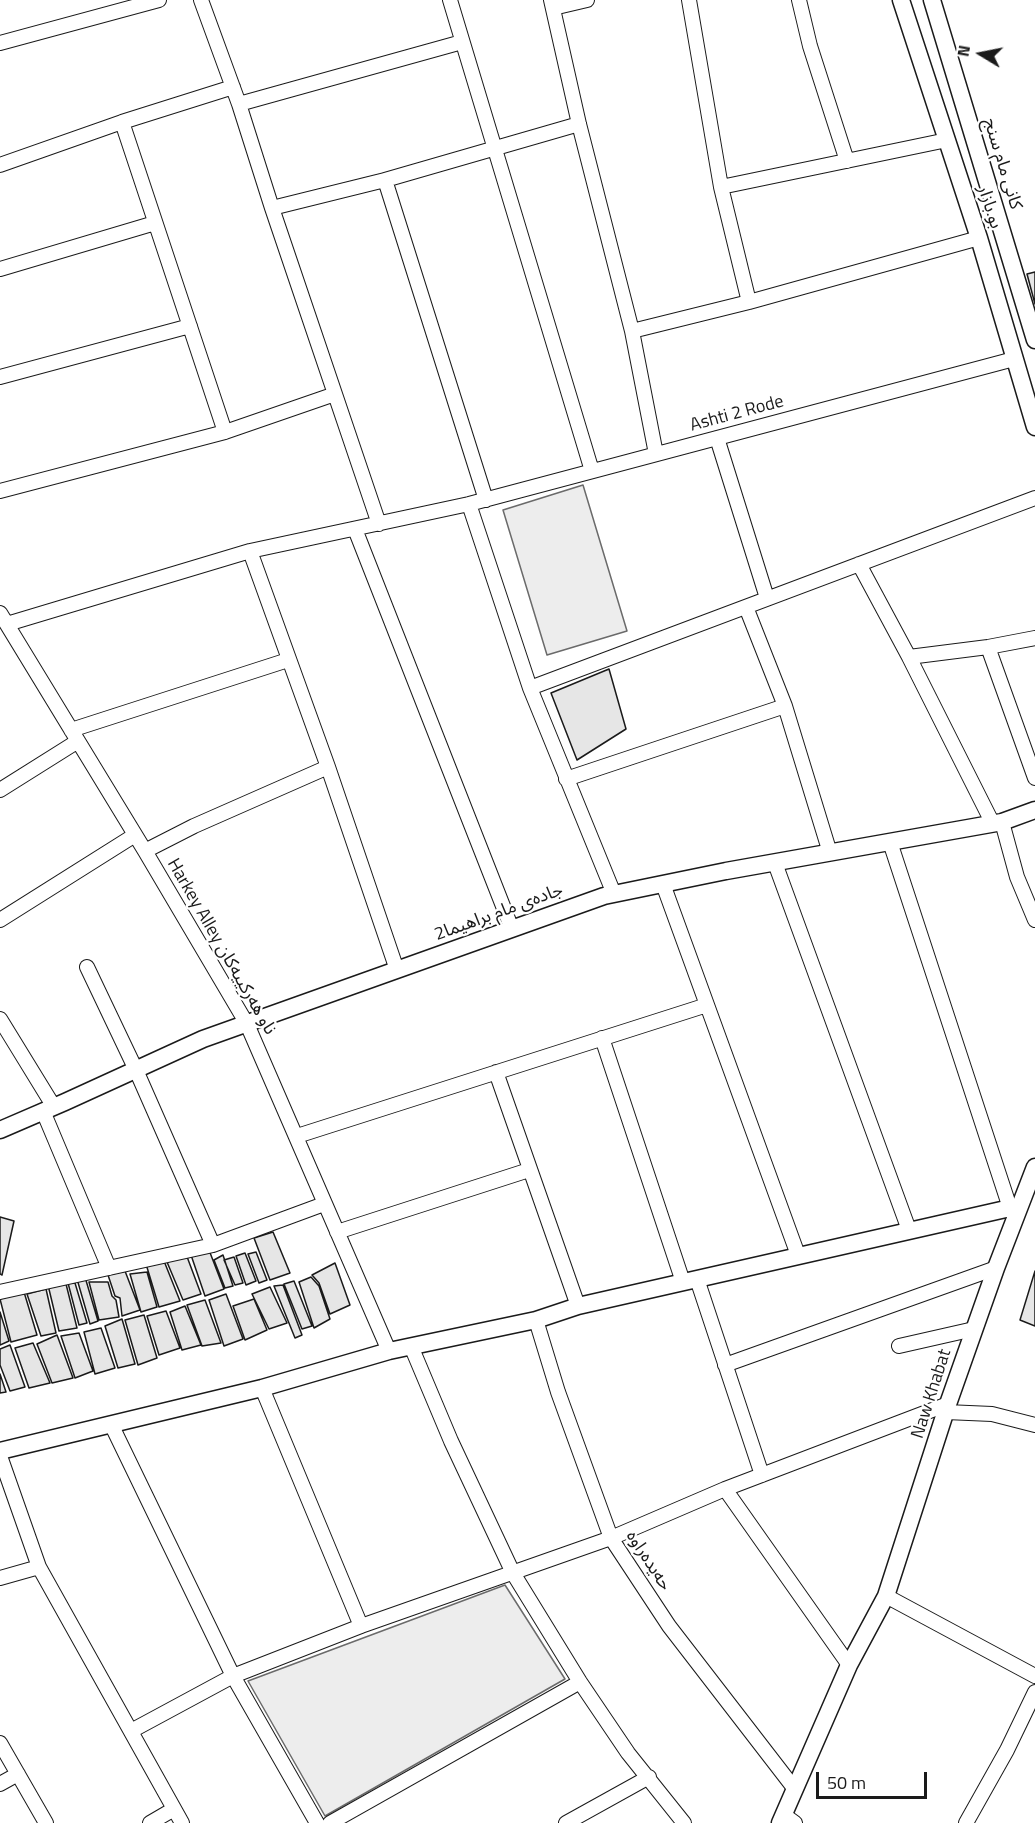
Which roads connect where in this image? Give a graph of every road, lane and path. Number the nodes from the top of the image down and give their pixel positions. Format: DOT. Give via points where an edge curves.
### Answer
graph roads {
  1 [pos="159,0"];
  2 [pos="201,0"];
  3 [pos="450,0"];
  4 [pos="587,0"];
  5 [pos="689,0"];
  6 [pos="799,0"];
  7 [pos="901,0"];
  8 [pos="932,0"];
  9 [pos="552,4"];
  10 [pos="462,42"];
  11 [pos="0,43"];
  12 [pos="233,87"];
  13 [pos="239,104"];
  14 [pos="122,122"];
  15 [pos="579,124"];
  16 [pos="947,140"];
  17 [pos="495,150"];
  18 [pos="847,161"];
  19 [pos="0,165"];
  20 [pos="385,180"];
  21 [pos="722,187"];
  22 [pos="272,208"];
  23 [pos="155,224"];
  24 [pos="979,238"];
  25 [pos="0,269"];
  26 [pos="749,302"];
  27 [pos="190,326"];
  28 [pos="632,331"];
  29 [pos="1035,340"];
  30 [pos="1014,359"];
  31 [pos="0,377"];
  32 [pos="335,394"];
  33 [pos="1035,427"];
  34 [pos="225,432"];
  35 [pos="717,438"];
  36 [pos="656,454"];
  37 [pos="592,471"];
  38 [pos="0,491"];
  39 [pos="1035,498"];
  40 [pos="486,500"];
  41 [pos="469,504"];
  42 [pos="379,524"];
  43 [pos="355,529"];
  44 [pos="250,551"];
  45 [pos="859,564"];
  46 [pos="767,598"];
  47 [pos="746,606"];
  48 [pos="4,626"];
  49 [pos="1035,638"];
  50 [pos="988,647"];
  51 [pos="909,657"];
  52 [pos="288,660"];
  53 [pos="530,688"];
  54 [pos="784,706"];
  55 [pos="75,736"];
  56 [pos="328,767"];
  57 [pos="1035,778"];
  58 [pos="566,779"];
  59 [pos="0,790"];
  60 [pos="1035,810"];
  61 [pos="998,823"];
  62 [pos="135,835"];
  63 [pos="890,842"];
  64 [pos="145,851"];
  65 [pos="830,853"];
  66 [pos="775,862"];
  67 [pos="663,884"];
  68 [pos="614,894"];
  69 [pos="0,920"];
  70 [pos="1035,920"];
  71 [pos="512,928"];
  72 [pos="87,967"];
  73 [pos="397,970"];
  74 [pos="707,1005"];
  75 [pos="0,1019"];
  76 [pos="247,1024"];
  77 [pos="602,1038"];
  78 [pos="136,1070"];
  79 [pos="496,1072"];
  80 [pos="48,1109"];
  81 [pos="0,1130"];
  82 [pos="297,1136"];
  83 [pos="1035,1169"];
  84 [pos="529,1170"];
  85 [pos="324,1203"];
  86 [pos="1015,1207"];
  87 [pos="909,1230"];
  88 [pos="337,1232"];
  89 [pos="213,1245"];
  90 [pos="798,1255"];
  91 [pos="110,1268"];
  92 [pos="996,1268"];
  93 [pos="690,1280"];
  94 [pos="0,1292"];
  95 [pos="578,1306"];
  96 [pos="536,1320"];
  97 [pos="974,1329"];
  98 [pos="411,1346"];
  99 [pos="899,1346"];
  100 [pos="389,1351"];
  101 [pos="725,1365"];
  102 [pos="262,1388"];
  103 [pos="947,1408"];
  104 [pos="1035,1425"];
  105 [pos="112,1426"];
  106 [pos="0,1453"];
  107 [pos="762,1475"];
  108 [pos="725,1489"];
  109 [pos="611,1538"];
  110 [pos="39,1567"];
  111 [pos="513,1572"];
  112 [pos="0,1578"];
  113 [pos="886,1596"];
  114 [pos="361,1626"];
  115 [pos="849,1665"];
  116 [pos="233,1676"];
  117 [pos="1035,1676"];
  118 [pos="580,1682"];
  119 [pos="1035,1692"];
  120 [pos="131,1731"];
  121 [pos="0,1743"];
  122 [pos="18,1774"];
  123 [pos="649,1777"];
  124 [pos="0,1784"];
  125 [pos="794,1788"];
  126 [pos="174,1809"];
  127 [pos="786,1820"];
  128 [pos="46,1823"];
  129 [pos="150,1823"];
  130 [pos="182,1823"];
  131 [pos="317,1823"];
  132 [pos="330,1823"];
  133 [pos="566,1823"];
  134 [pos="684,1823"];
  135 [pos="966,1823"];
  1 -- 11 [label="street"];
  2 -- 12 [label="street"];
  3 -- 10 [label="street"];
  4 -- 9 [label="street"];
  5 -- 21 [label="street"];
  6 -- 18 [label="street"];
  7 -- 16 [label="street, بو بازار"];
  8 -- 29 [label="street, کانی مام سنج"];
  9 -- 15 [label="street"];
  10 -- 13 [label="street"];
  10 -- 17 [label="street"];
  12 -- 13 [label="street"];
  12 -- 14 [label="street"];
  13 -- 22 [label="street"];
  14 -- 19 [label="street"];
  14 -- 23 [label="street"];
  15 -- 17 [label="street"];
  15 -- 28 [label="street"];
  16 -- 18 [label="street"];
  16 -- 24 [label="street, بو بازار"];
  17 -- 20 [label="street"];
  17 -- 37 [label="street"];
  18 -- 21 [label="street"];
  20 -- 22 [label="street"];
  20 -- 40 [label="street"];
  21 -- 26 [label="street"];
  22 -- 32 [label="street"];
  23 -- 25 [label="street"];
  23 -- 27 [label="street"];
  24 -- 26 [label="street"];
  24 -- 30 [label="street, بو بازار"];
  26 -- 28 [label="street"];
  27 -- 31 [label="street"];
  27 -- 34 [label="street"];
  28 -- 36 [label="street"];
  30 -- 33 [label="street, بو بازار"];
  30 -- 35 [label="street, Ashti 2 Rode"];
  32 -- 34 [label="street"];
  32 -- 42 [label="street"];
  34 -- 38 [label="street"];
  35 -- 36 [label="street, Ashti 2 Rode"];
  35 -- 46 [label="street"];
  36 -- 37 [label="street, Ashti 2 Rode"];
  37 -- 40 [label="street, Ashti 2 Rode"];
  39 -- 45 [label="street"];
  40 -- 41 [label="street, Ashti 2 Rode"];
  41 -- 42 [label="street, Ashti 2 Rode"];
  41 -- 53 [label="street"];
  42 -- 43 [label="street, Ashti 2 Rode"];
  43 -- 44 [label="street, Ashti 2 Rode"];
  43 -- 71 [label="street"];
  44 -- 48 [label="street, Ashti 2 Rode"];
  44 -- 52 [label="street"];
  45 -- 46 [label="street"];
  45 -- 51 [label="street"];
  46 -- 47 [label="street"];
  47 -- 53 [label="street"];
  47 -- 54 [label="street"];
  48 -- 55 [label="street, Harkey Alley ناو هەركييەكان"];
  49 -- 50 [label="street"];
  50 -- 51 [label="street"];
  50 -- 57 [label="street"];
  51 -- 61 [label="street"];
  52 -- 55 [label="street"];
  52 -- 56 [label="street"];
  53 -- 58 [label="street"];
  54 -- 58 [label="street"];
  54 -- 65 [label="street"];
  55 -- 59 [label="street"];
  55 -- 62 [label="street, Harkey Alley ناو هەركييەكان"];
  56 -- 64 [label="street"];
  56 -- 73 [label="street"];
  58 -- 68 [label="street"];
  60 -- 61 [label="street, جادەی مام براهیما2"];
  61 -- 63 [label="street, جادەی مام براهیما2"];
  61 -- 70 [label="street"];
  62 -- 64 [label="street, Harkey Alley ناو هەركييەكان"];
  62 -- 69 [label="street"];
  63 -- 65 [label="street, جادەی مام براهیما2"];
  63 -- 86 [label="street"];
  64 -- 76 [label="street, Harkey Alley ناو هەركييەكان"];
  65 -- 66 [label="street, جادەی مام براهیما2"];
  66 -- 67 [label="street, جادەی مام براهیما2"];
  66 -- 87 [label="street"];
  67 -- 68 [label="street, جادەی مام براهیما2"];
  67 -- 74 [label="street"];
  68 -- 71 [label="street, جادەی مام براهیما2"];
  71 -- 73 [label="street, جادەی مام براهیما2"];
  72 -- 78 [label="street"];
  73 -- 76 [label="street, جادەی مام براهیما2"];
  74 -- 77 [label="street"];
  74 -- 90 [label="street"];
  75 -- 80 [label="street"];
  76 -- 78 [label="street, جادەی مام براهیما2"];
  76 -- 82 [label="street, Harkey Alley ناو هەركييەكان"];
  77 -- 79 [label="street"];
  77 -- 93 [label="street"];
  78 -- 80 [label="street, جادەی مام براهیما2"];
  78 -- 89 [label="street"];
  79 -- 82 [label="street"];
  79 -- 84 [label="street"];
  80 -- 81 [label="street, جادەی مام براهیما2"];
  80 -- 91 [label="street"];
  82 -- 85 [label="street, Harkey Alley ناو هەركييەكان"];
  83 -- 86 [label="street, Naw Khabat"];
  84 -- 88 [label="street"];
  84 -- 95 [label="street"];
  85 -- 88 [label="street, Harkey Alley ناو هەركييەكان"];
  85 -- 89 [label="street"];
  86 -- 87 [label="street"];
  86 -- 92 [label="street, Naw Khabat"];
  87 -- 90 [label="street"];
  88 -- 100 [label="street, Harkey Alley ناو هەركييەكان"];
  89 -- 91 [label="street"];
  90 -- 93 [label="street"];
  91 -- 94 [label="street"];
  92 -- 97 [label="street, Naw Khabat"];
  92 -- 101 [label="street"];
  93 -- 95 [label="street"];
  93 -- 101 [label="street"];
  95 -- 96 [label="street"];
  96 -- 98 [label="street"];
  96 -- 109 [label="street, حەیدەراوە"];
  97 -- 99 [label="street"];
  97 -- 103 [label="street, Naw Khabat"];
  98 -- 100 [label="street"];
  98 -- 111 [label="street"];
  100 -- 102 [label="street"];
  101 -- 107 [label="street"];
  102 -- 105 [label="street"];
  102 -- 114 [label="street"];
  103 -- 104 [label="street"];
  103 -- 107 [label="street"];
  103 -- 113 [label="street, Naw Khabat"];
  105 -- 106 [label="street"];
  105 -- 116 [label="street"];
  106 -- 110 [label="street"];
  107 -- 108 [label="street"];
  108 -- 109 [label="street"];
  108 -- 115 [label="street"];
  109 -- 111 [label="street"];
  109 -- 125 [label="street, حەیدەراوە" via="669,1626"];
  110 -- 112 [label="street"];
  110 -- 120 [label="street"];
  111 -- 114 [label="street"];
  111 -- 118 [label="street"];
  113 -- 115 [label="street, Naw Khabat"];
  113 -- 117 [label="street"];
  114 -- 116 [label="street"];
  115 -- 125 [label="street, Naw Khabat"];
  116 -- 120 [label="street"];
  116 -- 131 [label="street"];
  118 -- 123 [label="street"];
  118 -- 132 [label="street"];
  119 -- 135 [label="street"];
  120 -- 126 [label="street"];
  121 -- 122 [label="street"];
  122 -- 124 [label="street"];
  122 -- 128 [label="street"];
  123 -- 133 [label="street"];
  123 -- 134 [label="street"];
  125 -- 127 [label="street, Naw Khabat"];
  126 -- 129 [label="street"];
  126 -- 130 [label="street"];
}
